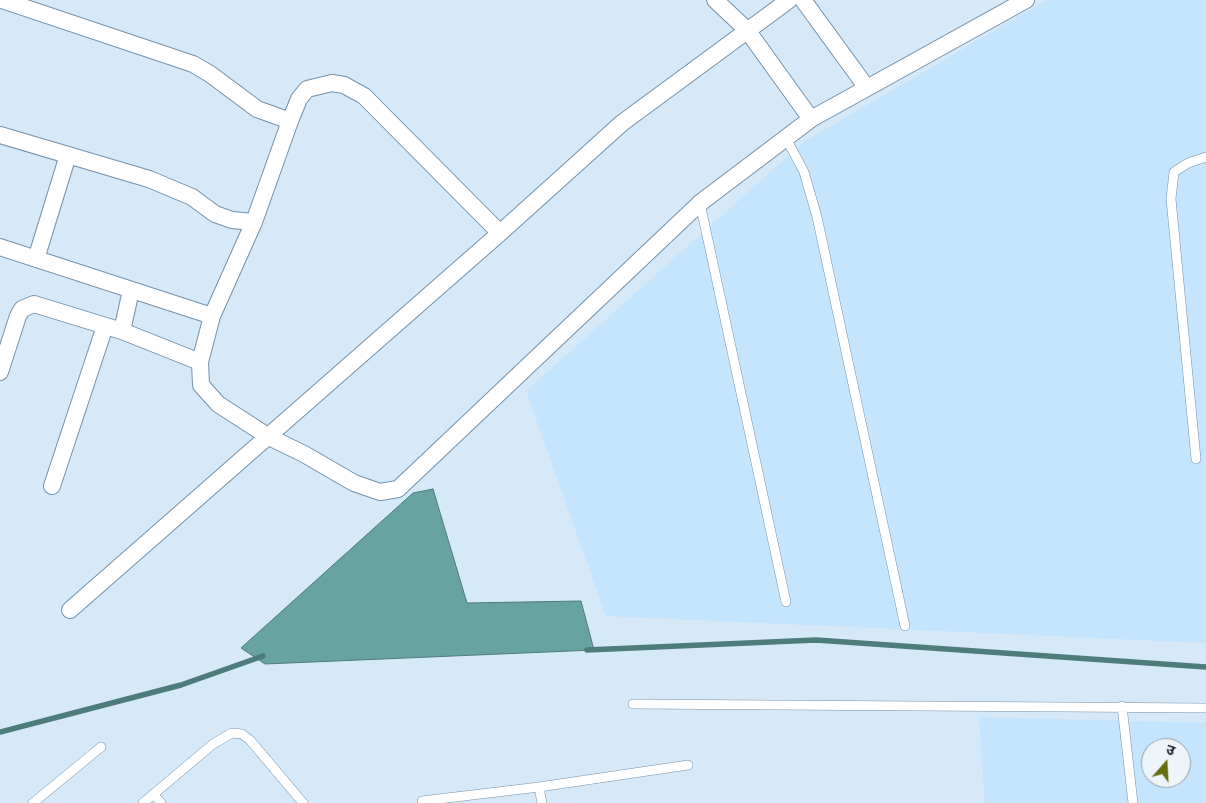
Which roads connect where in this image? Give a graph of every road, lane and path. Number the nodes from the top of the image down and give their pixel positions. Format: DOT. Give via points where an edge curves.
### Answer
graph roads {
  1 [pos="2,0"];
  2 [pos="716,0"];
  3 [pos="789,0"];
  4 [pos="803,0"];
  5 [pos="1026,0"];
  6 [pos="747,30"];
  7 [pos="867,88"];
  8 [pos="811,119"];
  9 [pos="290,121"];
  10 [pos="0,135"];
  11 [pos="786,138"];
  12 [pos="68,155"];
  13 [pos="1206,157"];
  14 [pos="700,203"];
  15 [pos="254,222"];
  16 [pos="500,234"];
  17 [pos="0,247"];
  18 [pos="36,259"];
  19 [pos="131,290"];
  20 [pos="212,316"];
  21 [pos="105,326"];
  22 [pos="122,331"];
  23 [pos="200,362"];
  24 [pos="0,372"];
  25 [pos="269,437"];
  26 [pos="1196,460"];
  27 [pos="52,486"];
  28 [pos="786,602"];
  29 [pos="70,610"];
  30 [pos="905,626"];
  31 [pos="633,704"];
  32 [pos="1122,706"];
  33 [pos="1206,708"];
  34 [pos="101,747"];
  35 [pos="688,765"];
  36 [pos="540,787"];
  37 [pos="153,794"];
  38 [pos="422,801"];
  39 [pos="33,803"];
  40 [pos="143,803"];
  41 [pos="160,803"];
  42 [pos="303,803"];
  43 [pos="542,803"];
  44 [pos="1133,803"];
  1 -- 9 [label="street" via="186,61 210,74 256,109"];
  2 -- 6 [label="street"];
  3 -- 6 [label="street"];
  4 -- 7 [label="street"];
  5 -- 7 [label="street"];
  6 -- 8 [label="street"];
  6 -- 16 [label="street" via="622,123"];
  7 -- 8 [label="street"];
  8 -- 11 [label="street"];
  9 -- 15 [label="street"];
  9 -- 16 [label="street" via="307,89 332,83 344,85 376,107"];
  10 -- 12 [label="street"];
  11 -- 14 [label="street"];
  11 -- 30 [label="lane" via="804,172 817,217"];
  12 -- 15 [label="street" via="180,191 215,214"];
  12 -- 18 [label="street"];
  13 -- 26 [label="lane" via="1174,172 1170,199"];
  14 -- 25 [label="street" via="398,489 380,492 369,489"];
  14 -- 28 [label="lane"];
  15 -- 20 [label="street"];
  16 -- 25 [label="street"];
  17 -- 18 [label="street"];
  18 -- 19 [label="street"];
  19 -- 20 [label="street"];
  19 -- 22 [label="street"];
  20 -- 23 [label="street"];
  21 -- 22 [label="street"];
  21 -- 24 [label="street" via="43,306 28,305 18,316"];
  21 -- 27 [label="street"];
  22 -- 23 [label="street"];
  23 -- 25 [label="street" via="201,385 208,396"];
  25 -- 29 [label="street"];
  31 -- 32 [label="lane"];
  32 -- 33 [label="lane"];
  32 -- 44 [label="lane"];
  34 -- 39 [label="lane"];
  35 -- 36 [label="lane"];
  36 -- 38 [label="lane"];
  36 -- 43 [label="lane"];
  37 -- 40 [label="lane"];
  37 -- 41 [label="lane"];
  37 -- 42 [label="lane" via="212,744 232,733 242,734 250,740"];
}
